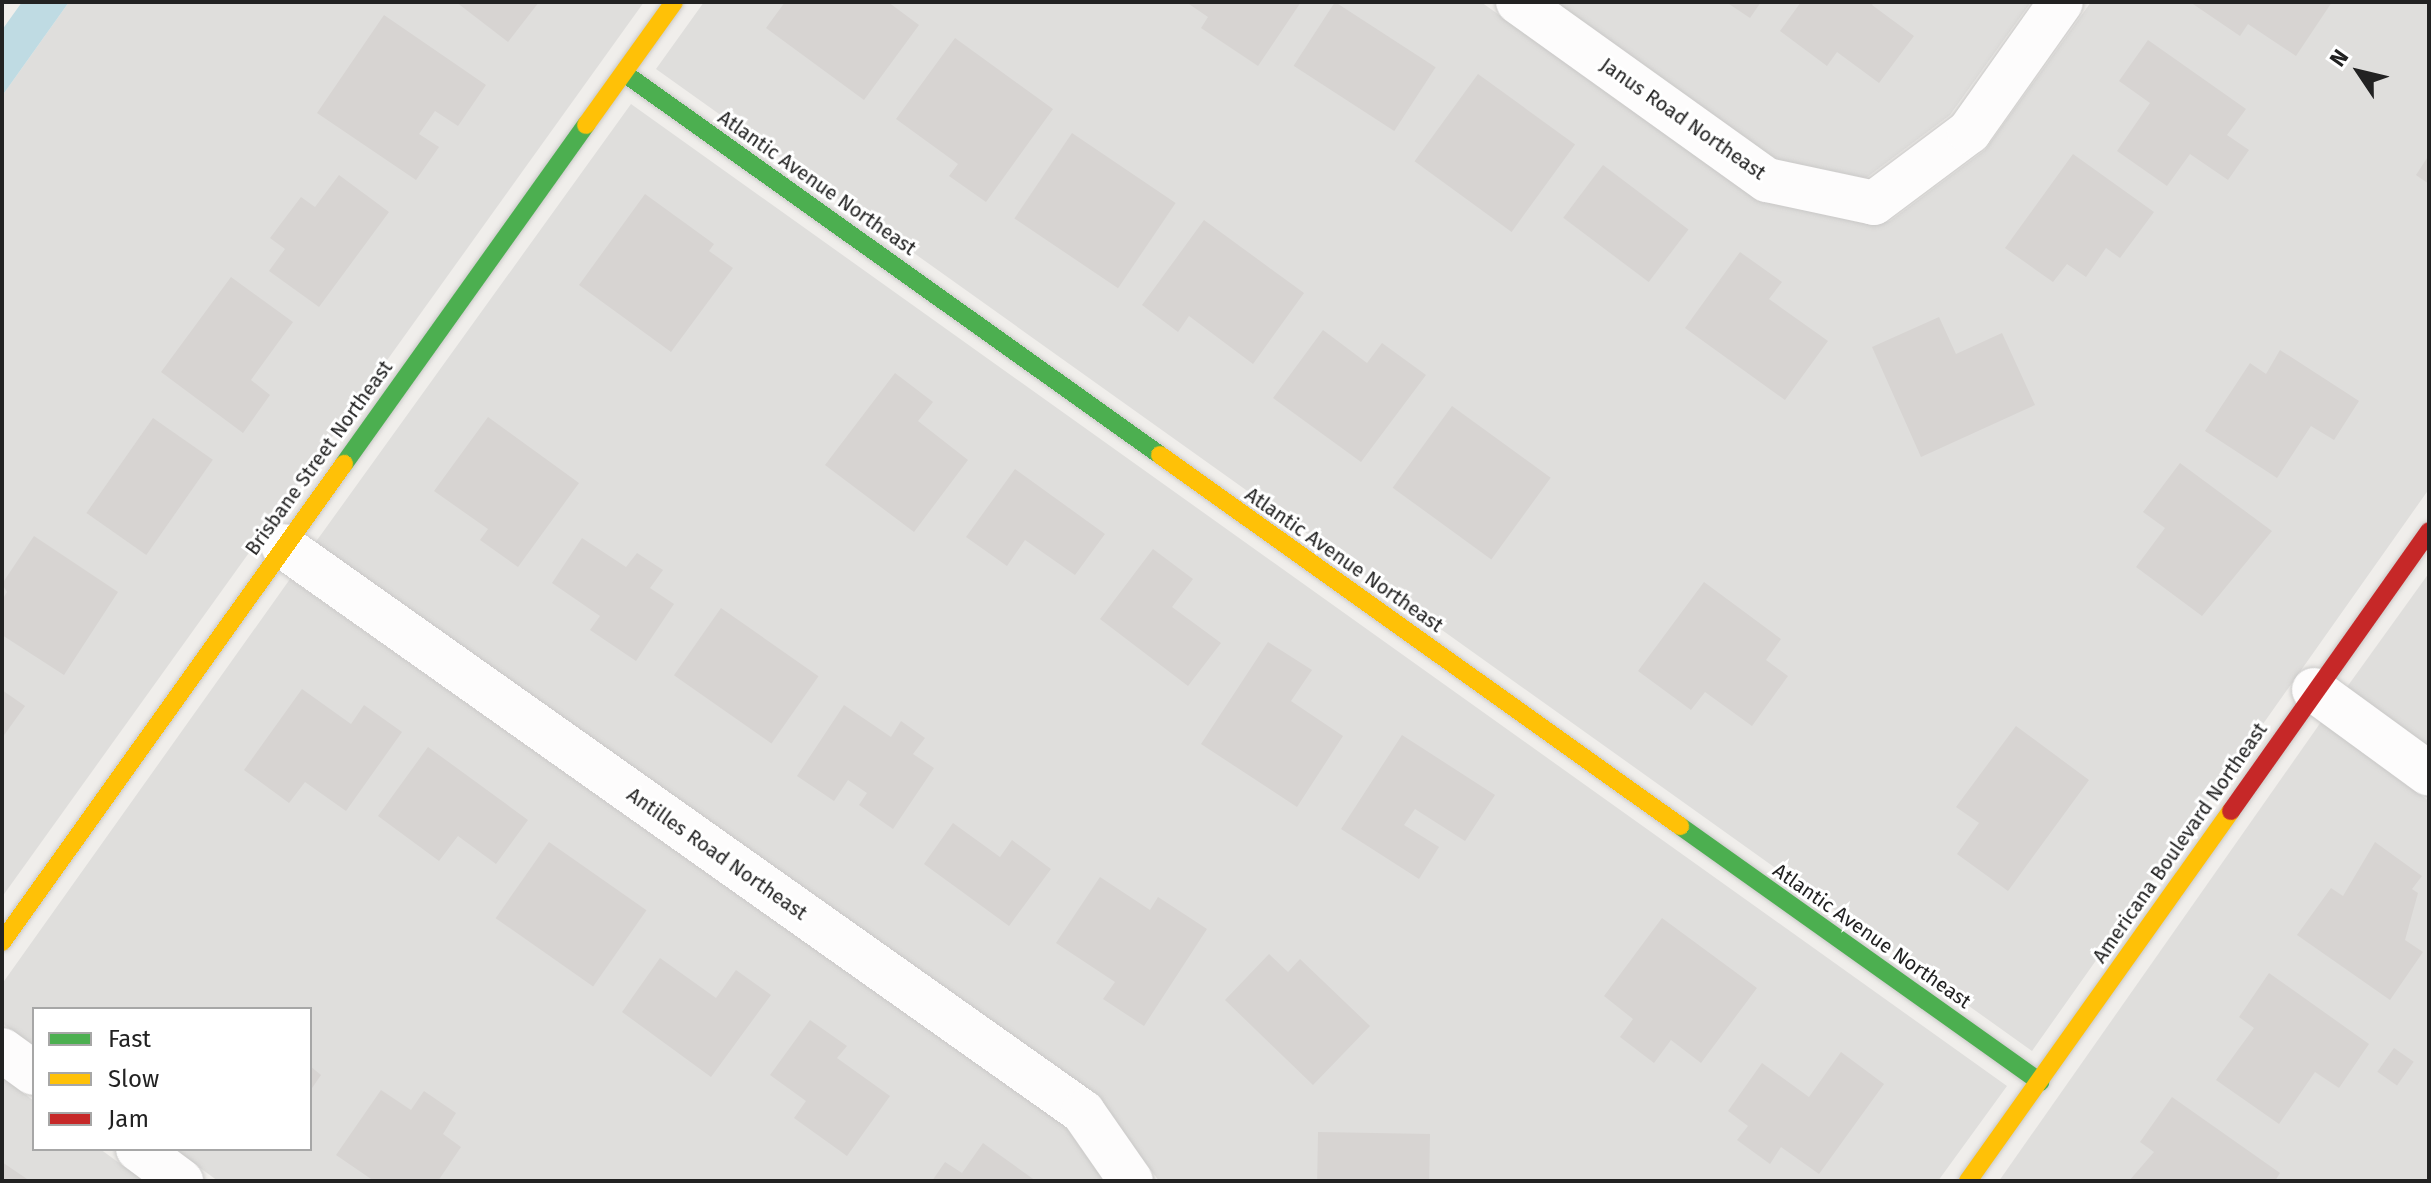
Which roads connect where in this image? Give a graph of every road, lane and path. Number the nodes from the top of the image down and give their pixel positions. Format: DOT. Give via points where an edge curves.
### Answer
graph roads {
  1 [pos="674,2"];
  2 [pos="1518,2"];
  3 [pos="2061,2"];
  4 [pos="624,73"];
  5 [pos="2429,531"];
  6 [pos="283,546"];
  7 [pos="2314,690"];
  8 [pos="2429,774"];
  9 [pos="2,942"];
  10 [pos="2,1050"];
  11 [pos="32,1072"];
  12 [pos="2040,1082"];
  13 [pos="141,1151"];
  14 [pos="181,1181"];
  15 [pos="1131,1181"];
  16 [pos="1968,1181"];
  1 -- 4 [label="street, Brisbane Street Northeast"];
  2 -- 3 [label="street, Janus Road Northeast" via="1767,180 1874,203 1969,132"];
  4 -- 6 [label="street, Brisbane Street Northeast"];
  4 -- 12 [label="street, Atlantic Avenue Northeast"];
  5 -- 7 [label="street, Americana Boulevard Northeast"];
  6 -- 9 [label="street, Brisbane Street Northeast"];
  6 -- 15 [label="street, Antilles Road Northeast" via="1083,1112"];
  7 -- 8 [label="street"];
  7 -- 12 [label="street, Americana Boulevard Northeast"];
  10 -- 11 [label="street"];
  12 -- 16 [label="street, Americana Boulevard Northeast"];
  13 -- 14 [label="street"];
}
